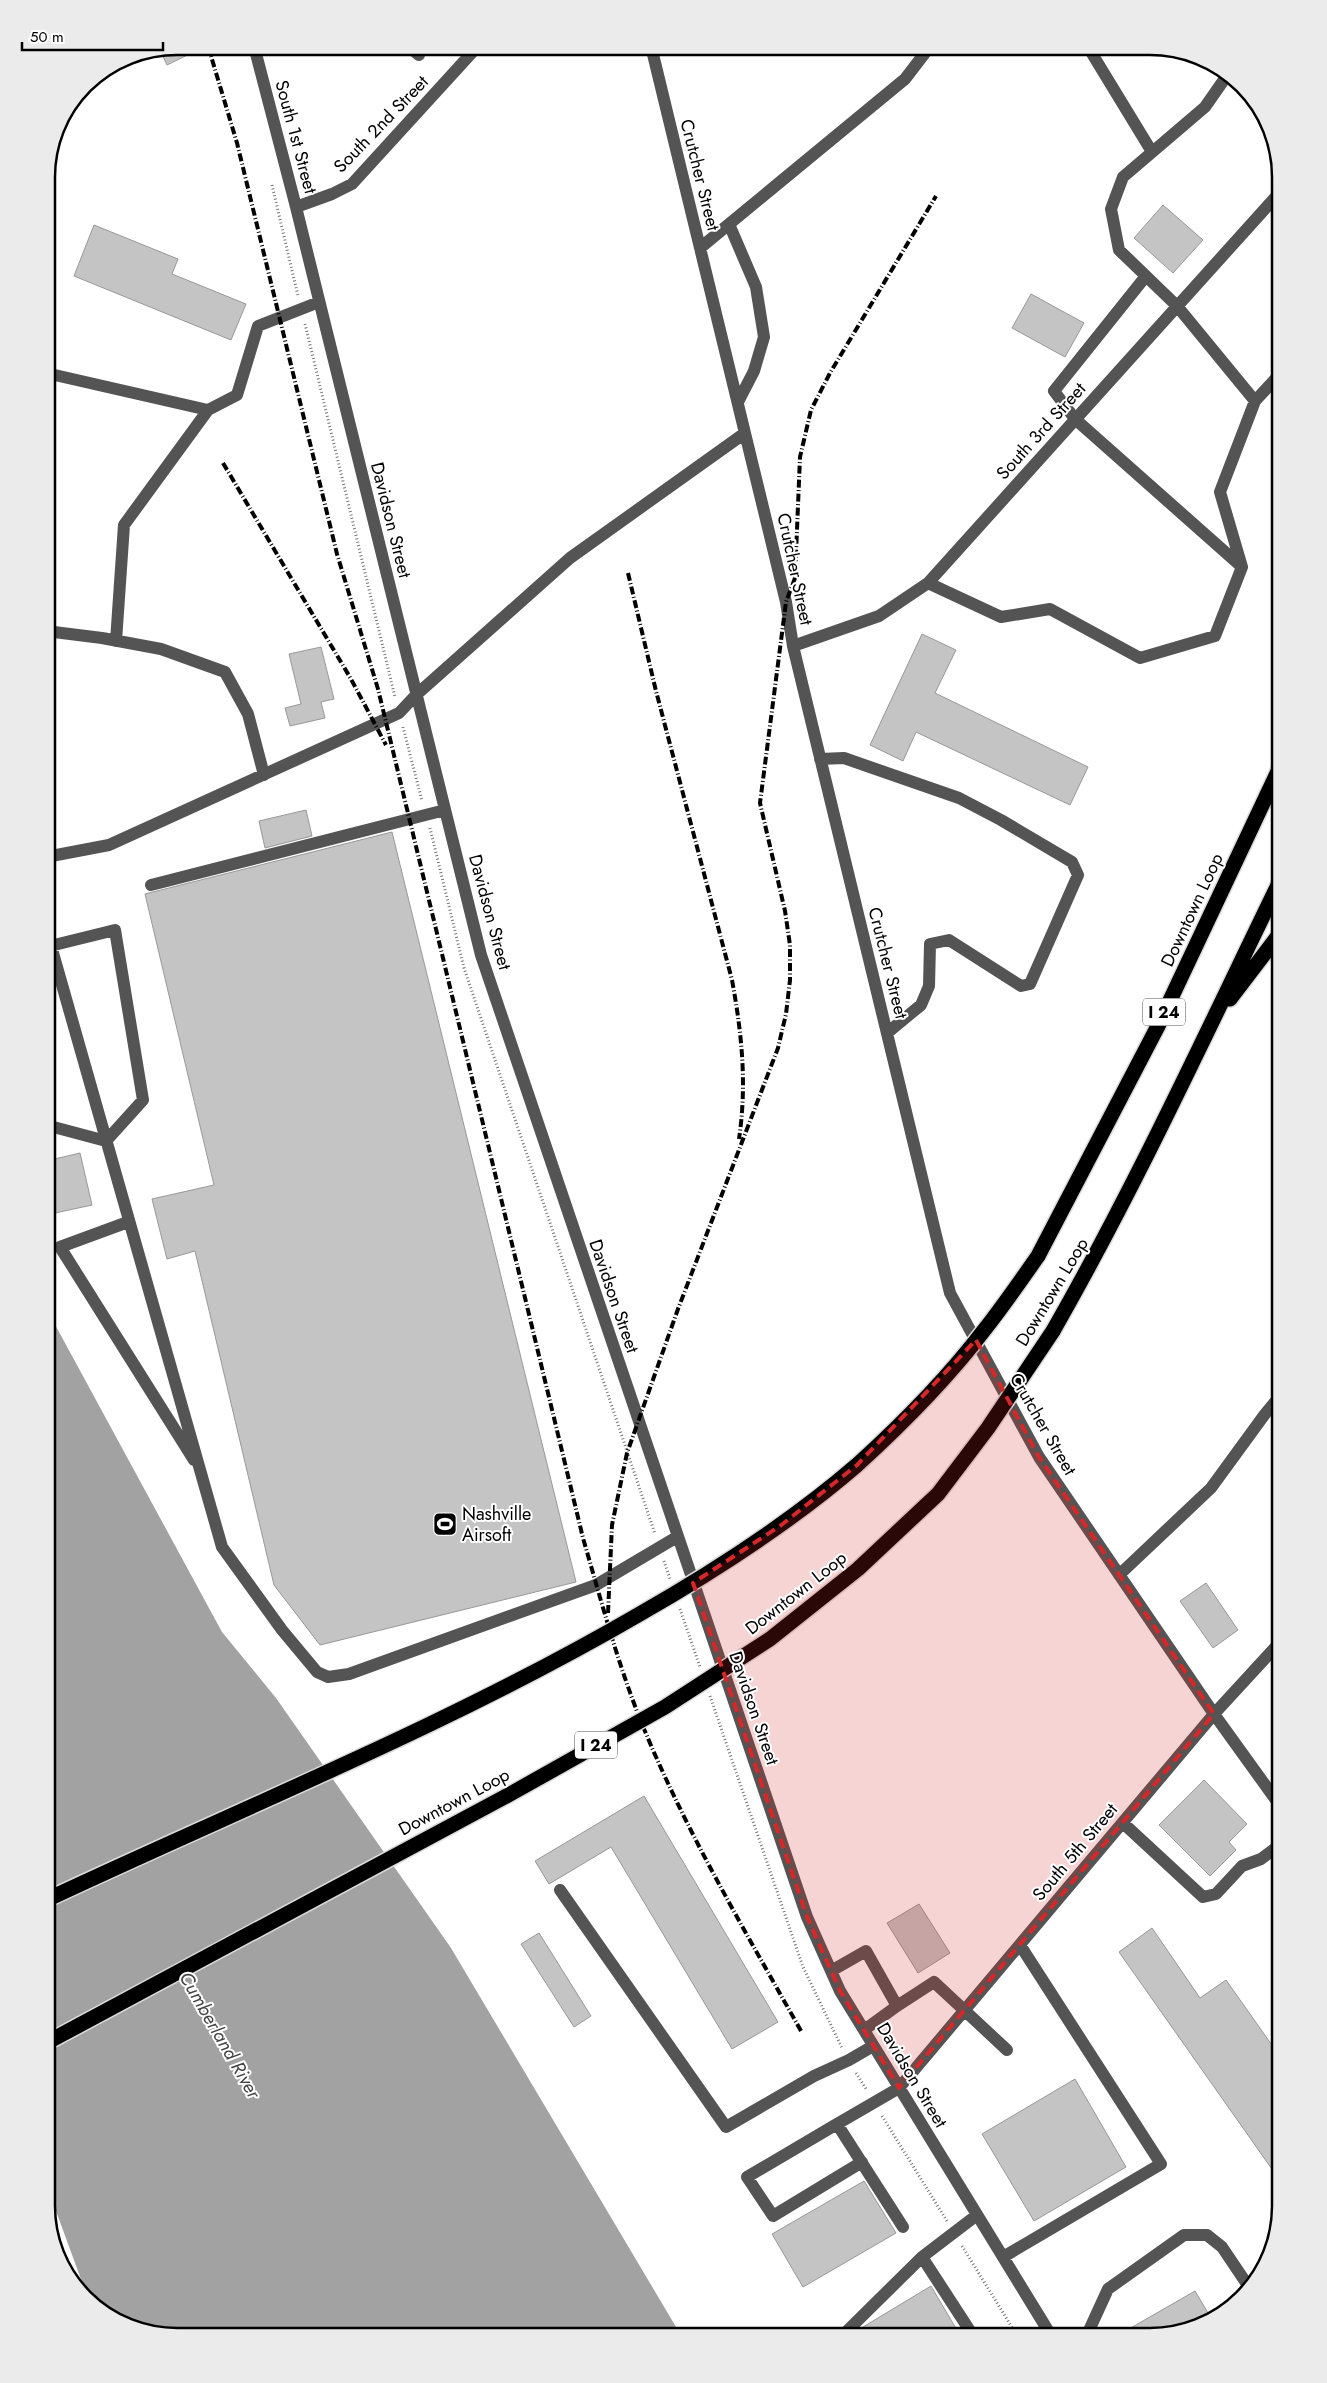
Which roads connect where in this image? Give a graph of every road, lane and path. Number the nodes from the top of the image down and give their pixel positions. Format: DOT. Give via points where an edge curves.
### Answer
graph roads {
  1 [pos="256,55"];
  2 [pos="470,55"];
  3 [pos="653,55"];
  4 [pos="922,55"];
  5 [pos="1093,55"];
  6 [pos="1224,80"];
  7 [pos="1152,152"];
  8 [pos="1272,201"];
  9 [pos="296,207"];
  10 [pos="729,224"];
  11 [pos="700,248"];
  12 [pos="1146,276"];
  13 [pos="319,302"];
  14 [pos="1177,306"];
  15 [pos="55,375"];
  16 [pos="1272,383"];
  17 [pos="1255,401"];
  18 [pos="738,402"];
  19 [pos="208,410"];
  20 [pos="1076,419"];
  21 [pos="745,433"];
  22 [pos="1242,567"];
  23 [pos="928,583"];
  24 [pos="55,633"];
  25 [pos="116,640"];
  26 [pos="793,646"];
  27 [pos="416,695"];
  28 [pos="820,759"];
  29 [pos="264,775"];
  30 [pos="1272,784"];
  31 [pos="445,810"];
  32 [pos="55,856"];
  33 [pos="151,885"];
  34 [pos="1272,898"];
  35 [pos="1272,944"];
  36 [pos="55,945"];
  37 [pos="55,967"];
  38 [pos="1210,1026"];
  39 [pos="887,1033"];
  40 [pos="55,1127"];
  41 [pos="106,1141"];
  42 [pos="128,1222"];
  43 [pos="1272,1406"];
  44 [pos="203,1475"];
  45 [pos="677,1537"];
  46 [pos="1119,1575"];
  47 [pos="1272,1651"];
  48 [pos="1214,1714"];
  49 [pos="1272,1795"];
  50 [pos="1123,1823"];
  51 [pos="1272,1851"];
  52 [pos="560,1890"];
  53 [pos="55,1896"];
  54 [pos="1020,1945"];
  55 [pos="832,1972"];
  56 [pos="897,2006"];
  57 [pos="965,2010"];
  58 [pos="864,2030"];
  59 [pos="55,2038"];
  60 [pos="874,2046"];
  61 [pos="1007,2050"];
  62 [pos="899,2088"];
  63 [pos="837,2124"];
  64 [pos="862,2162"];
  65 [pos="977,2215"];
  66 [pos="904,2227"];
  67 [pos="922,2257"];
  68 [pos="1003,2257"];
  69 [pos="1246,2282"];
  70 [pos="850,2328"];
  71 [pos="968,2328"];
  72 [pos="1046,2328"];
  73 [pos="1090,2328"];
  1 -- 9 [label="street, South 1st Street"];
  2 -- 9 [label="street, South 2nd Street" via="352,184"];
  3 -- 11 [label="street, Crutcher Street"];
  4 -- 10 [label="street" via="905,79"];
  5 -- 7 [label="street"];
  6 -- 7 [label="street" via="1205,107"];
  7 -- 12 [label="street" via="1123,177 1110,209 1119,250"];
  8 -- 14 [label="street, South 3rd Street"];
  9 -- 13 [label="street, Davidson Street"];
  10 -- 11 [label="street"];
  10 -- 18 [label="street" via="756,287 764,337 754,371"];
  11 -- 18 [label="street, Crutcher Street"];
  12 -- 14 [label="street"];
  12 -- 20 [label="street" via="1054,392"];
  13 -- 19 [label="street" via="258,326 237,395"];
  13 -- 27 [label="street, Davidson Street"];
  14 -- 17 [label="street"];
  14 -- 20 [label="street, South 3rd Street"];
  15 -- 19 [label="street"];
  16 -- 17 [label="street"];
  17 -- 22 [label="street" via="1220,492"];
  18 -- 21 [label="street, Crutcher Street"];
  19 -- 25 [label="street" via="124,525"];
  20 -- 22 [label="street"];
  20 -- 23 [label="street, South 3rd Street"];
  21 -- 26 [label="street, Crutcher Street" via="786,602"];
  21 -- 27 [label="street" via="570,558"];
  22 -- 23 [label="street" via="1215,636 1140,658 1050,608 1001,617"];
  23 -- 26 [label="street, South 3rd Street" via="879,616"];
  24 -- 25 [label="street"];
  25 -- 29 [label="street" via="161,649 225,672 248,714"];
  26 -- 28 [label="street, Crutcher Street"];
  27 -- 29 [label="street" via="399,713"];
  27 -- 31 [label="street, Davidson Street"];
  28 -- 39 [label="street, Crutcher Street"];
  28 -- 39 [label="street" via="844,758 959,798 1072,862 1078,875 1030,984 1021,986 949,940 930,944 929,986 921,1005"];
  29 -- 32 [label="street" via="109,845"];
  30 -- 53 [label="highway, Downtown Loop / I 24, bridge" via="1158,1026 1038,1256 984,1330 915,1408 857,1465 780,1526 689,1586 572,1654 438,1721"];
  31 -- 33 [label="street"];
  31 -- 45 [label="street, Davidson Street" via="481,955"];
  34 -- 38 [label="highway, Downtown Loop / I 24"];
  35 -- 38 [label="highway"];
  36 -- 41 [label="street" via="116,930 143,1100"];
  37 -- 41 [label="street"];
  38 -- 59 [label="highway, Downtown Loop / I 24, bridge" via="1102,1243 1052,1331 988,1428 938,1494 858,1570 770,1639 665,1707"];
  39 -- 46 [label="street, Crutcher Street" via="950,1293 1039,1457"];
  40 -- 41 [label="street"];
  41 -- 42 [label="street"];
  42 -- 44 [label="street"];
  42 -- 44 [label="street" via="60,1247"];
  43 -- 46 [label="street" via="1211,1488"];
  44 -- 45 [label="street" via="222,1547 282,1630 318,1672 328,1677 349,1674 596,1585"];
  45 -- 55 [label="street, Davidson Street" via="807,1917"];
  46 -- 48 [label="street, Crutcher Street"];
  47 -- 48 [label="street, South 5th Street"];
  48 -- 49 [label="street, Crutcher Street"];
  48 -- 50 [label="street, South 5th Street"];
  50 -- 51 [label="street" via="1203,1897 1216,1894 1242,1866"];
  50 -- 54 [label="street, South 5th Street"];
  52 -- 60 [label="street" via="726,2127"];
  54 -- 57 [label="street, South 5th Street"];
  54 -- 68 [label="street" via="1161,2164"];
  55 -- 56 [label="street" via="866,1951"];
  55 -- 58 [label="street, Davidson Street"];
  56 -- 57 [label="street" via="934,1982"];
  56 -- 58 [label="street"];
  57 -- 61 [label="street"];
  57 -- 62 [label="street, South 5th Street"];
  58 -- 60 [label="street, Davidson Street"];
  60 -- 62 [label="street, Davidson Street"];
  62 -- 63 [label="street, South 5th Street"];
  62 -- 65 [label="street, Davidson Street"];
  63 -- 64 [label="street"];
  63 -- 64 [label="street, South 5th Street" via="747,2177 773,2216"];
  64 -- 66 [label="street"];
  65 -- 67 [label="street"];
  65 -- 68 [label="street, Davidson Street"];
  67 -- 70 [label="street"];
  67 -- 71 [label="street"];
  68 -- 72 [label="street, Davidson Street"];
  69 -- 73 [label="street" via="1222,2247 1207,2236 1184,2235 1108,2290"];
}
